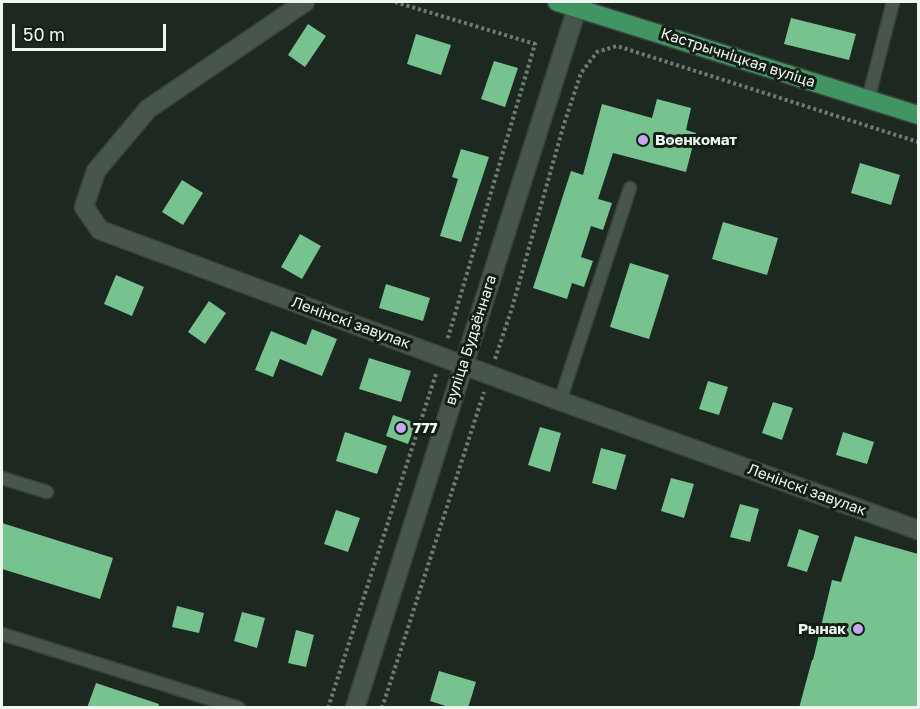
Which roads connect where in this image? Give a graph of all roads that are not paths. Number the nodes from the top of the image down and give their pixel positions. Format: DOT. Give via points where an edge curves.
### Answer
graph roads {
  1 [pos="305,2"];
  2 [pos="558,2"];
  3 [pos="893,2"];
  4 [pos="577,8"];
  5 [pos="868,100"];
  6 [pos="918,115"];
  7 [pos="630,188"];
  8 [pos="463,365"];
  9 [pos="560,401"];
  10 [pos="2,478"];
  11 [pos="47,492"];
  12 [pos="918,530"];
  13 [pos="2,634"];
  14 [pos="239,708"];
  15 [pos="355,708"];
  1 -- 8 [label="street, Ленінскі завулак" via="148,108 96,171 84,207 100,230"];
  2 -- 4 [label="main road, Кастрычніцкая вуліца"];
  3 -- 5 [label="lane"];
  4 -- 5 [label="main road, Кастрычніцкая вуліца"];
  4 -- 8 [label="street, вуліца Будзённага"];
  5 -- 6 [label="main road, Кастрычніцкая вуліца"];
  7 -- 9 [label="lane"];
  8 -- 9 [label="street, Ленінскі завулак"];
  8 -- 15 [label="street, вуліца Будзённага"];
  9 -- 12 [label="street, Ленінскі завулак"];
  10 -- 11 [label="lane"];
  13 -- 14 [label="lane"];
}
